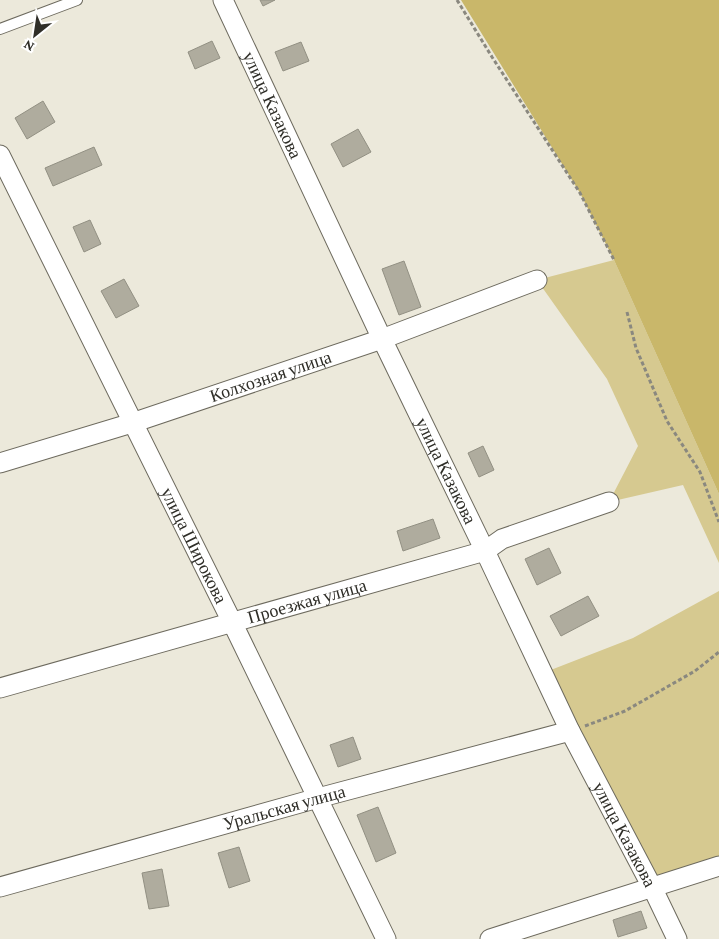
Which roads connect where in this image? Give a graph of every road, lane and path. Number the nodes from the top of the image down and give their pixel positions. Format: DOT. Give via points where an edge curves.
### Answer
graph roads {
  1 [pos="78,0"];
  2 [pos="223,0"];
  3 [pos="458,0"];
  4 [pos="0,29"];
  5 [pos="0,155"];
  6 [pos="614,260"];
  7 [pos="537,280"];
  8 [pos="627,312"];
  9 [pos="382,339"];
  10 [pos="132,423"];
  11 [pos="0,463"];
  12 [pos="609,502"];
  13 [pos="719,522"];
  14 [pos="485,551"];
  15 [pos="232,622"];
  16 [pos="719,652"];
  17 [pos="0,688"];
  18 [pos="570,731"];
  19 [pos="318,798"];
  20 [pos="719,866"];
  21 [pos="0,887"];
  22 [pos="652,887"];
  23 [pos="386,939"];
  24 [pos="490,939"];
  25 [pos="677,939"];
  1 -- 4 [label="lane"];
  2 -- 9 [label="street, улица Казакова"];
  3 -- 6 [label="path" via="580,193"];
  5 -- 10 [label="street, улица Широкова"];
  7 -- 9 [label="street, Колхозная улица"];
  8 -- 13 [label="path" via="636,348 667,422 700,472"];
  9 -- 10 [label="street, Колхозная улица"];
  9 -- 14 [label="street, улица Казакова"];
  10 -- 11 [label="street, Колхозная улица"];
  10 -- 15 [label="street, улица Широкова"];
  12 -- 14 [label="street, Проезжая улица" via="502,539"];
  14 -- 15 [label="street, Проезжая улица"];
  14 -- 18 [label="street, улица Казакова"];
  15 -- 17 [label="street, Проезжая улица"];
  15 -- 19 [label="street, улица Широкова"];
  16 -- 18 [label="path" via="695,671 625,711"];
  18 -- 19 [label="street, Уральская улица"];
  18 -- 22 [label="street, улица Казакова"];
  19 -- 21 [label="street, Уральская улица"];
  19 -- 23 [label="street, улица Широкова"];
  20 -- 22 [label="street"];
  22 -- 24 [label="street"];
  22 -- 25 [label="street, улица Казакова"];
}
